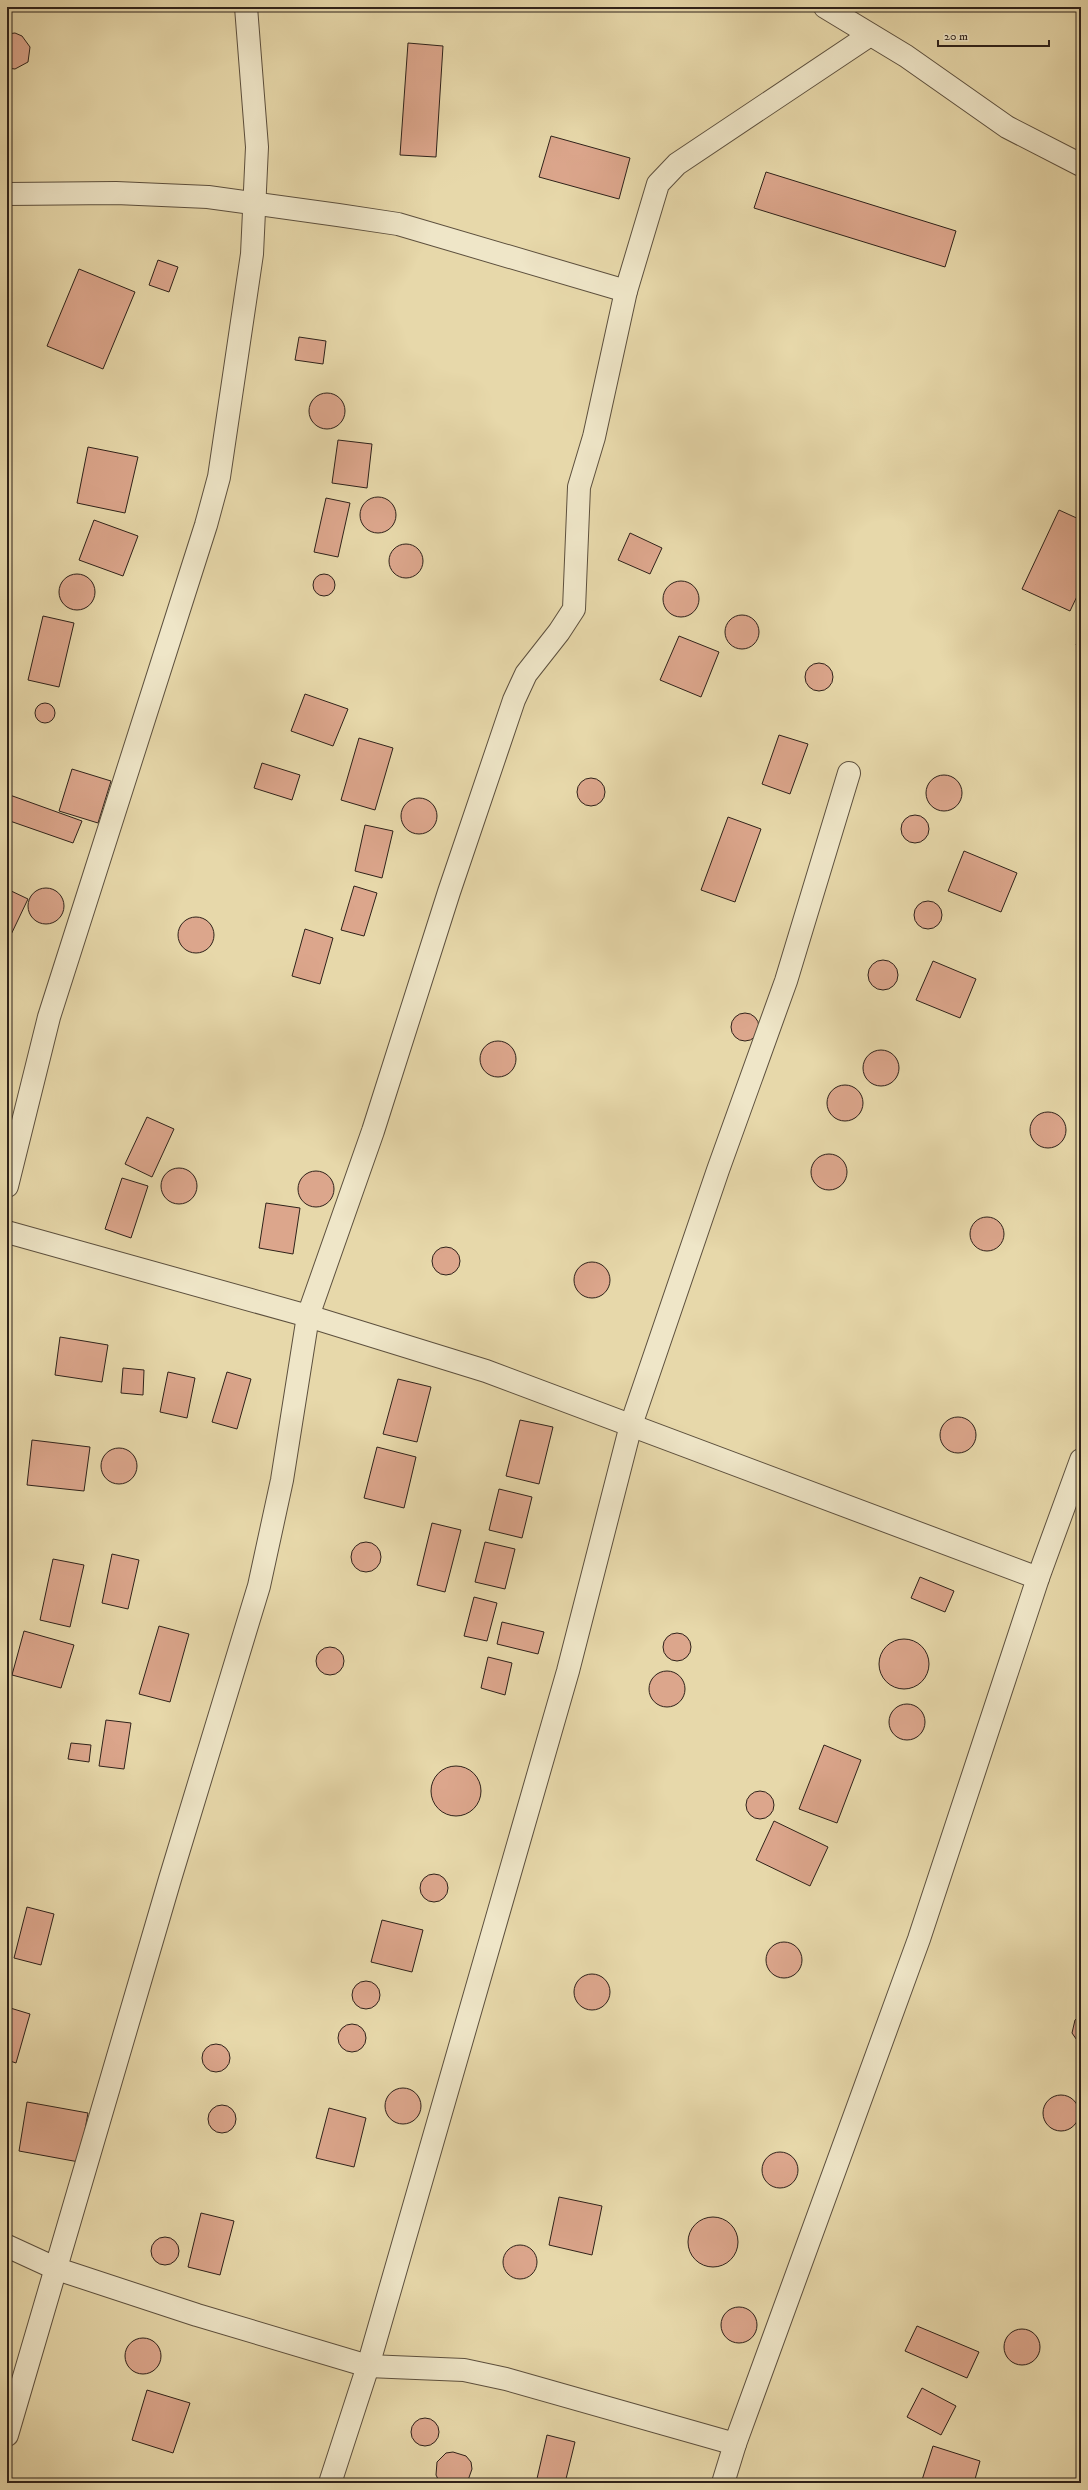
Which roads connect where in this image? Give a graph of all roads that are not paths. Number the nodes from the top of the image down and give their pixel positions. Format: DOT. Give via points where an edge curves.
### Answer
graph roads {
  1 [pos="246,7"];
  2 [pos="825,7"];
  3 [pos="870,35"];
  4 [pos="1081,165"];
  5 [pos="7,194"];
  6 [pos="255,203"];
  7 [pos="626,291"];
  8 [pos="849,772"];
  9 [pos="7,1186"];
  10 [pos="7,1232"];
  11 [pos="308,1316"];
  12 [pos="632,1426"];
  13 [pos="1081,1460"];
  14 [pos="1038,1578"];
  15 [pos="7,2246"];
  16 [pos="57,2269"];
  17 [pos="368,2366"];
  18 [pos="7,2435"];
  19 [pos="735,2444"];
  20 [pos="330,2483"];
  21 [pos="723,2483"];
  1 -- 6 [label="street" via="257,147"];
  2 -- 3 [label="street"];
  3 -- 4 [label="street" via="906,56 1007,127"];
  3 -- 7 [label="street" via="666,173 658,184"];
  5 -- 6 [label="street" via="116,193 208,197"];
  6 -- 7 [label="street" via="398,224"];
  6 -- 9 [label="street" via="252,254 219,477 50,1017"];
  7 -- 11 [label="street" via="594,437 579,487 574,609 526,674 514,700 449,892 373,1131"];
  8 -- 12 [label="street" via="786,981 718,1170"];
  10 -- 11 [label="street"];
  11 -- 12 [label="street" via="486,1371"];
  11 -- 16 [label="street" via="282,1480 259,1586 170,1879"];
  12 -- 14 [label="street"];
  12 -- 17 [label="street" via="568,1671"];
  13 -- 14 [label="street"];
  14 -- 19 [label="street" via="919,1939"];
  15 -- 16 [label="street"];
  16 -- 17 [label="street" via="197,2315"];
  16 -- 18 [label="street"];
  17 -- 19 [label="street" via="464,2370 506,2379"];
  17 -- 20 [label="street"];
  19 -- 21 [label="street"];
}
